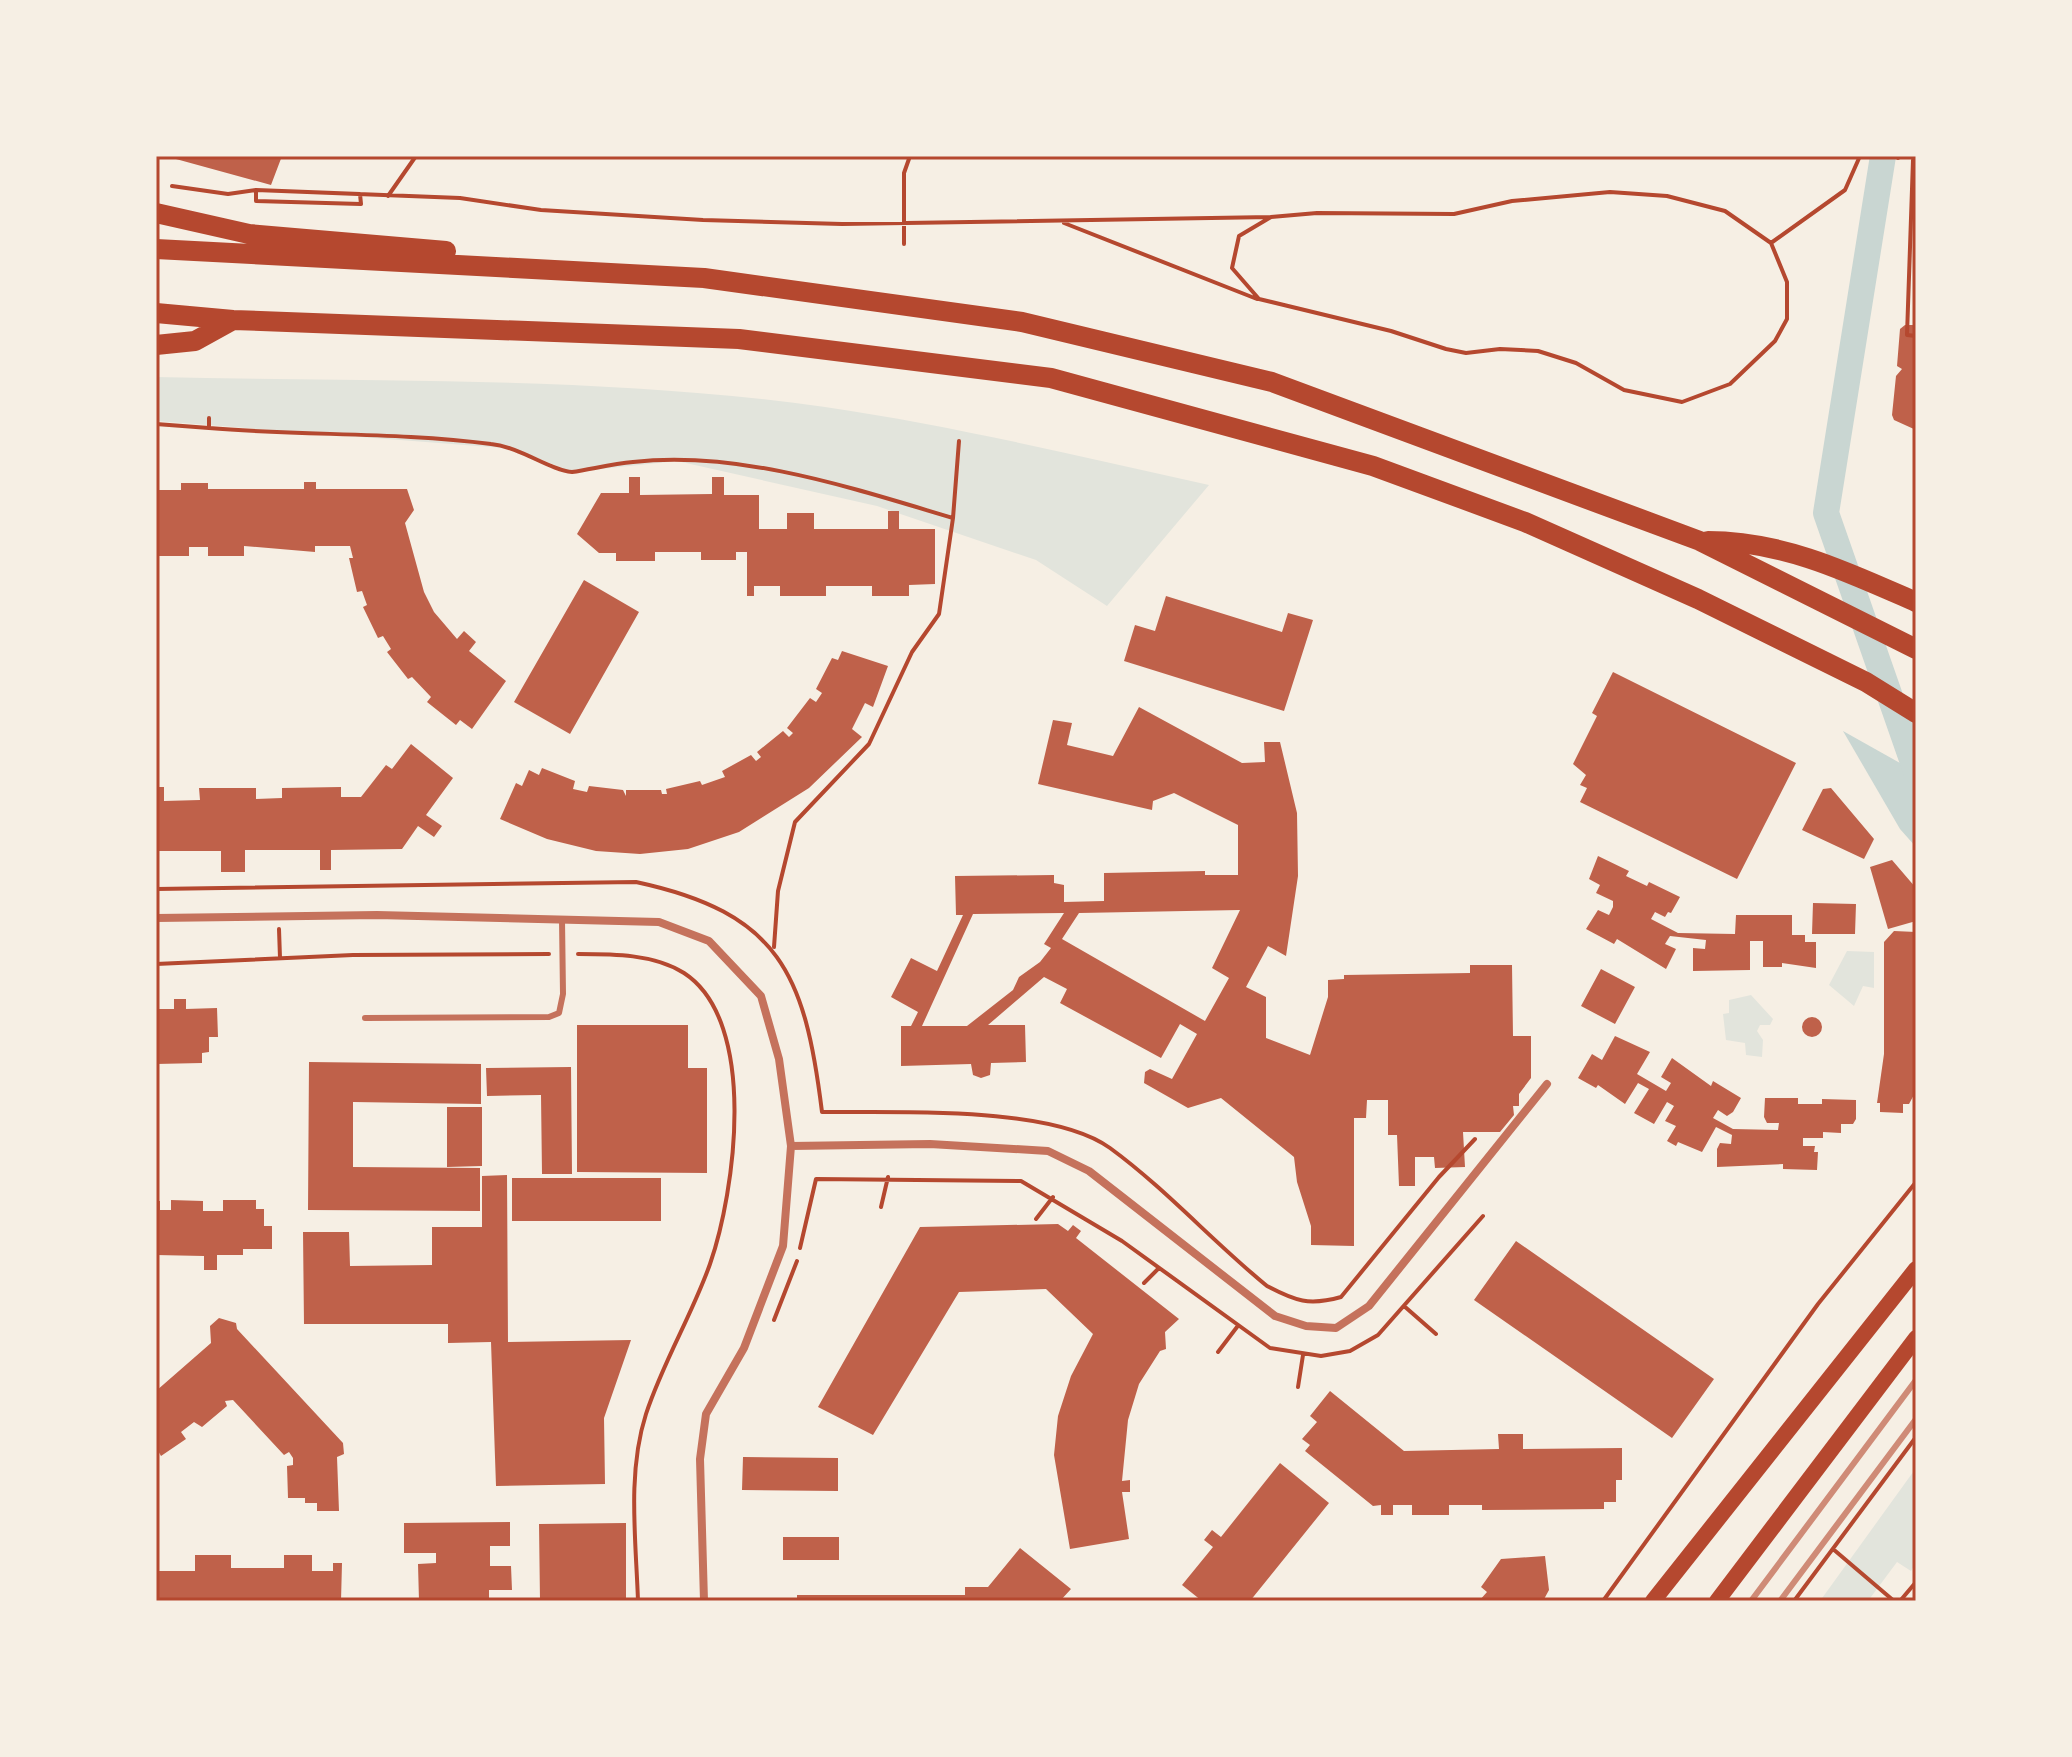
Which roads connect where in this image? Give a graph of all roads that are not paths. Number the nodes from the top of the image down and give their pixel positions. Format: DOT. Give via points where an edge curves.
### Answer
graph roads {
  1 [pos="156,213"];
  2 [pos="156,249"];
  3 [pos="488,265"];
  4 [pos="156,313"];
  5 [pos="233,320"];
  6 [pos="156,345"];
  7 [pos="1700,541"];
  8 [pos="1916,602"];
  9 [pos="1916,649"];
  10 [pos="1913,711"];
  11 [pos="156,918"];
  12 [pos="562,920"];
  13 [pos="365,1018"];
  14 [pos="1547,1084"];
  15 [pos="791,1146"];
  16 [pos="1916,1269"];
  17 [pos="1916,1338"];
  18 [pos="704,1601"];
  19 [pos="1653,1601"];
  20 [pos="1717,1601"];
  1 -- 3 [label="highway" via="249,234 444,250"];
  2 -- 3 [label="highway"];
  3 -- 7 [label="highway" via="704,278 1022,322 1272,382"];
  4 -- 5 [label="highway"];
  5 -- 6 [label="highway" via="195,341"];
  5 -- 10 [label="highway" via="739,339 1051,378 1373,466 1525,522 1698,599 1866,682"];
  7 -- 8 [label="highway" via="1748,541 1839,568"];
  7 -- 9 [label="highway"];
  11 -- 12 [label="street"];
  12 -- 13 [label="lane" via="563,1007 549,1017"];
  12 -- 15 [label="street" via="659,922 709,941 761,996 779,1059"];
  14 -- 15 [label="street" via="1369,1306 1336,1328 1275,1316 1089,1171 1048,1151 930,1144"];
  15 -- 18 [label="street" via="783,1246 744,1348 706,1414 700,1459"];
  16 -- 19 [label="main road"];
  17 -- 20 [label="main road"];
}
